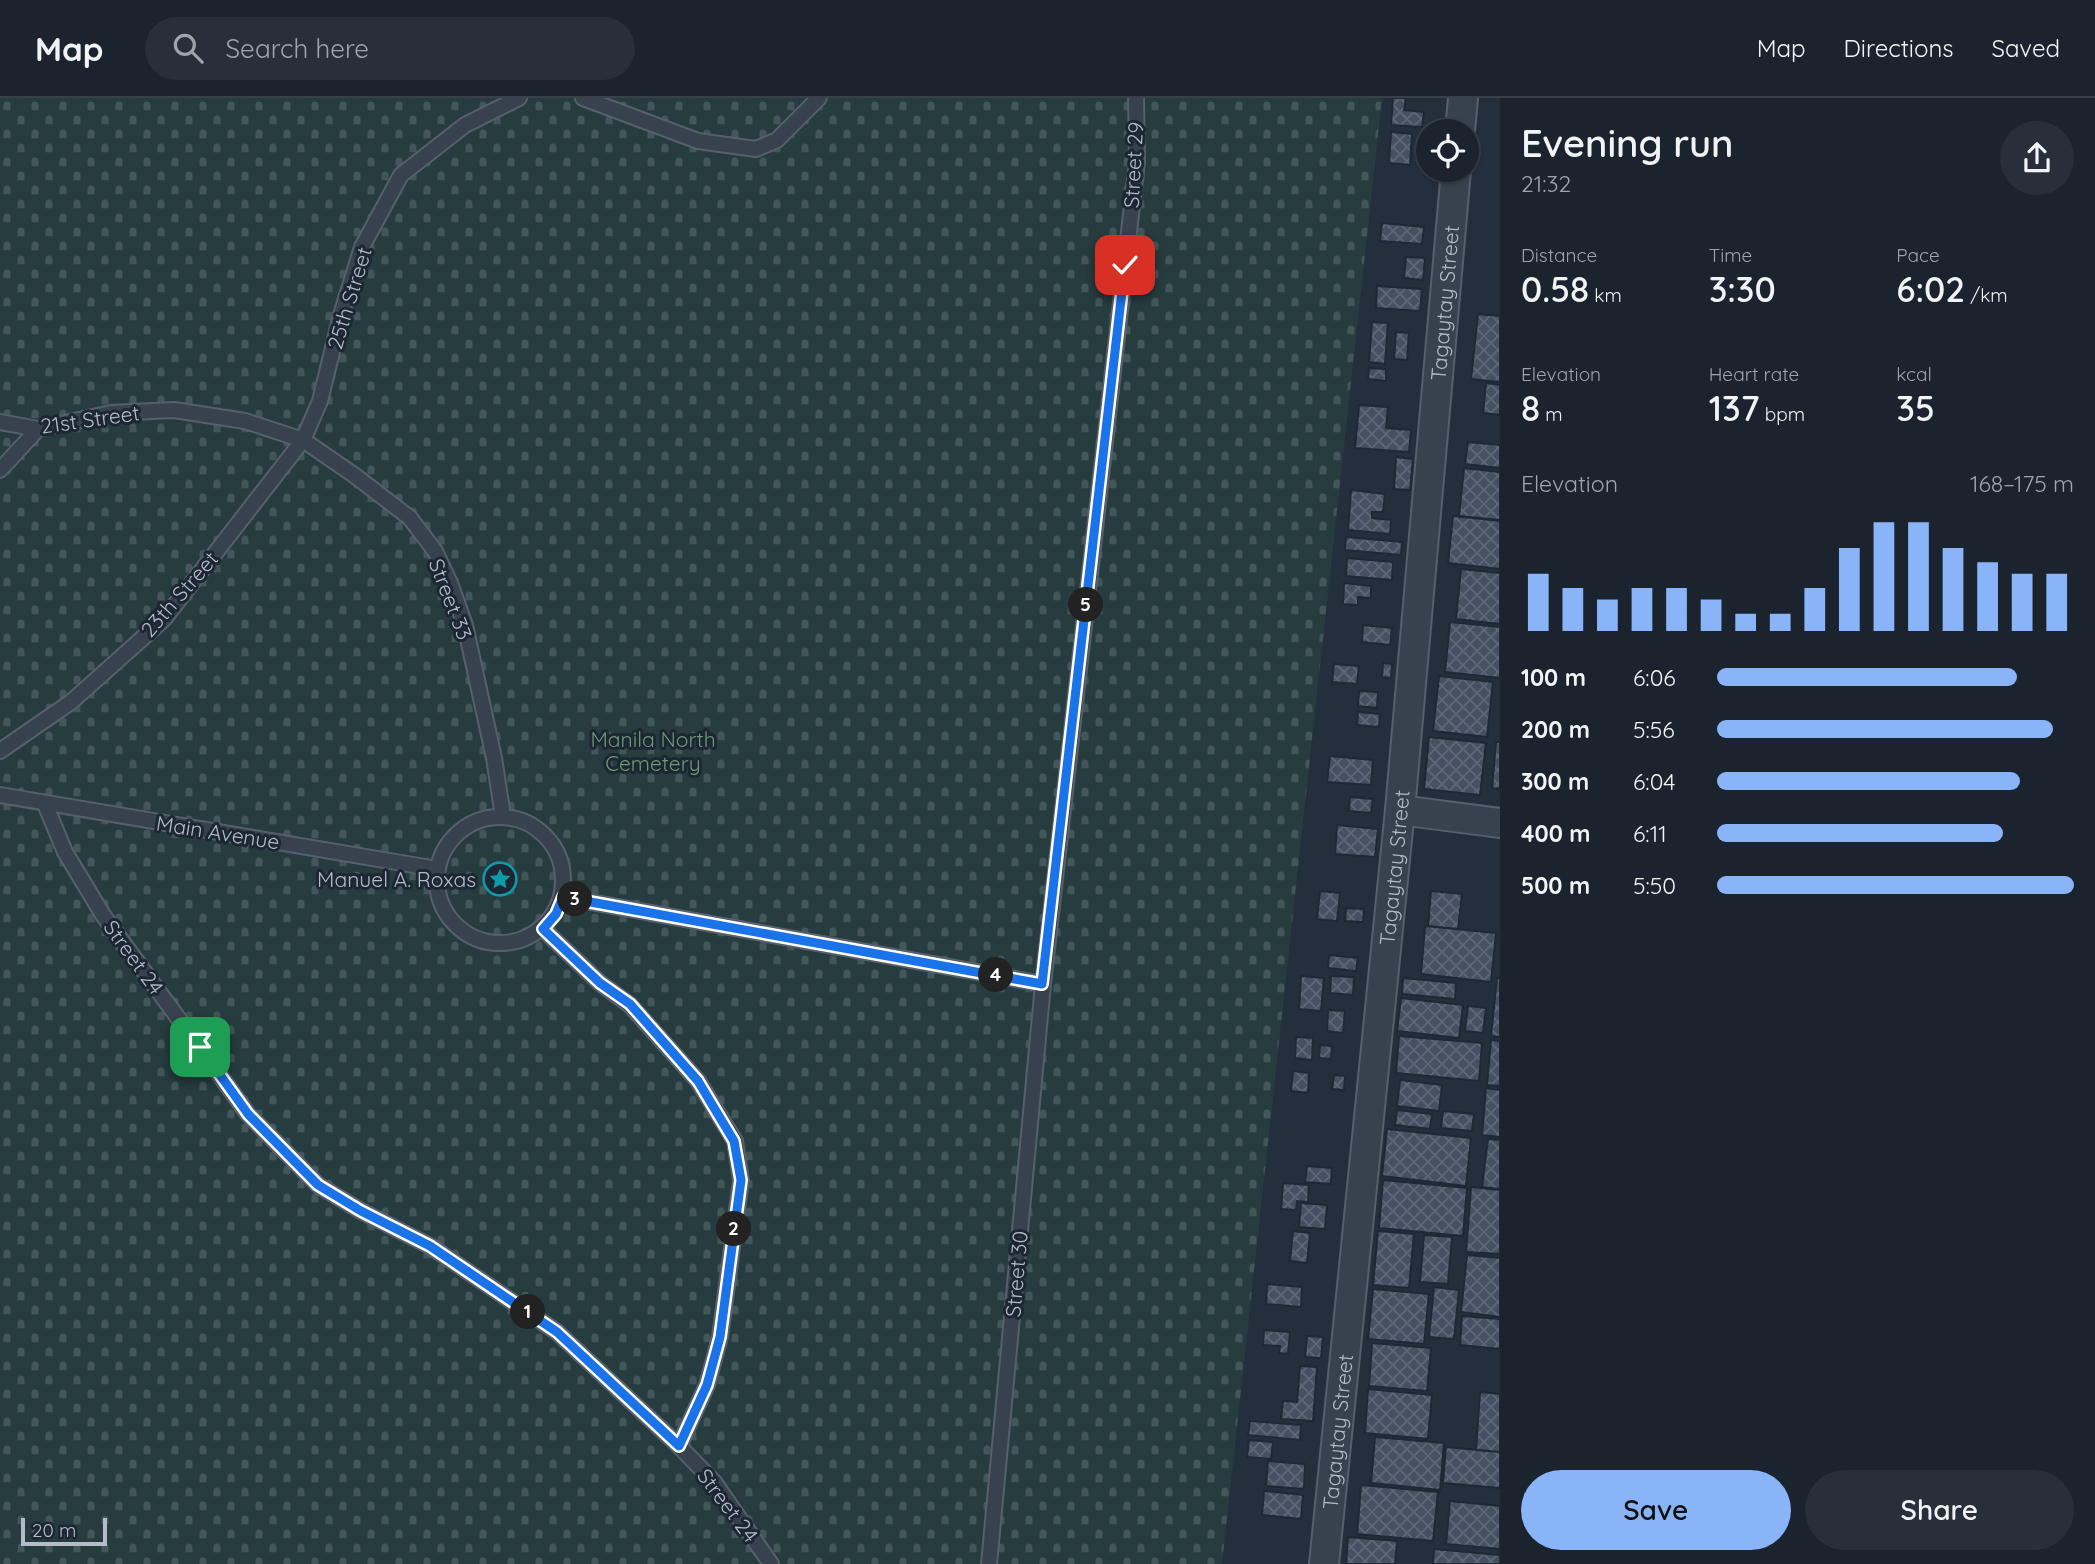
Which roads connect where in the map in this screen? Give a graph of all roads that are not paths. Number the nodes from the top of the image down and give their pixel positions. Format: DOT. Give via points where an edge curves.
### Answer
graph roads {
  1 [pos="519,98"];
  2 [pos="583,98"];
  3 [pos="819,98"];
  4 [pos="1136,98"];
  5 [pos="1463,98"];
  6 [pos="1461,119"];
  7 [pos="1455,182"];
  8 [pos="0,422"];
  9 [pos="38,429"];
  10 [pos="303,440"];
  11 [pos="0,470"];
  12 [pos="0,751"];
  13 [pos="0,795"];
  14 [pos="45,804"];
  15 [pos="1400,810"];
  16 [pos="503,816"];
  17 [pos="1500,823"];
  18 [pos="437,869"];
  19 [pos="563,897"];
  20 [pos="543,929"];
  21 [pos="1042,984"];
  22 [pos="679,1446"];
  23 [pos="771,1564"];
  24 [pos="989,1564"];
  25 [pos="1324,1564"];
  1 -- 10 [label="lane, 25th Street" via="465,124 401,175 362,247 320,401"];
  2 -- 3 [label="lane" via="698,141 756,149 777,140"];
  4 -- 21 [label="lane, Street 29" via="1137,162"];
  5 -- 6 [label="street"];
  7 -- 15 [label="street, Tagaytay Street"];
  8 -- 9 [label="lane, 21st Street"];
  9 -- 10 [label="lane, 21st Street" via="111,413 174,410 245,421"];
  9 -- 11 [label="lane"];
  10 -- 12 [label="lane, 23th Street" via="164,619 71,702"];
  10 -- 16 [label="lane, Street 33" via="410,518 435,551 465,625"];
  13 -- 14 [label="lane, Main Avenue"];
  14 -- 18 [label="lane, Main Avenue"];
  14 -- 22 [label="lane, Street 24" via="65,852 103,915 248,1114 318,1185 430,1246 557,1332"];
  15 -- 17 [label="street"];
  15 -- 25 [label="street, Tagaytay Street"];
  16 -- 18 [label="lane" via="478,819 457,832 442,852"];
  16 -- 19 [label="lane" via="539,828 561,858"];
  18 -- 20 [label="lane" via="441,906 459,930 486,944 516,943"];
  19 -- 20 [label="lane"];
  19 -- 21 [label="lane"];
  20 -- 22 [label="lane" via="600,983 630,1004 698,1081 734,1141 741,1180 720,1337 707,1385"];
  21 -- 24 [label="lane, Street 30"];
  22 -- 23 [label="lane, Street 24" via="714,1482"];
}
